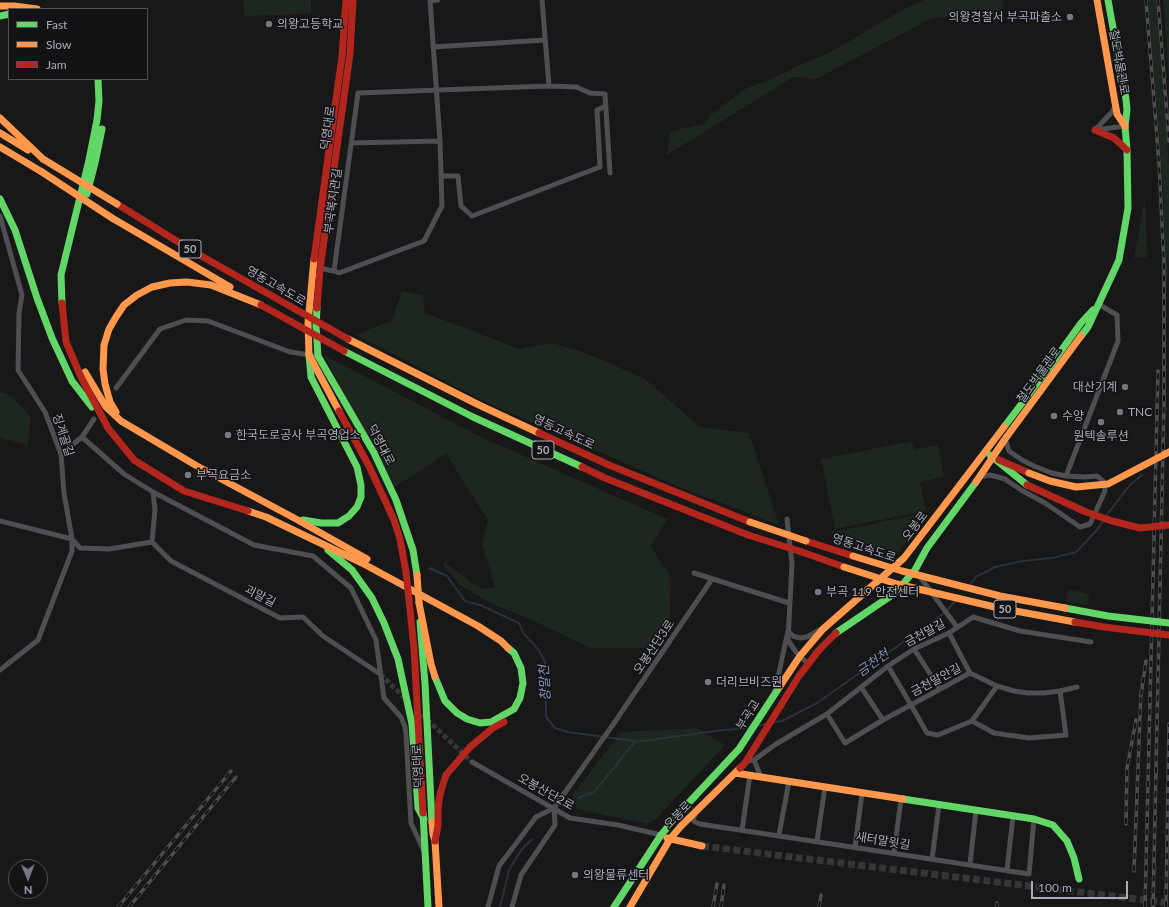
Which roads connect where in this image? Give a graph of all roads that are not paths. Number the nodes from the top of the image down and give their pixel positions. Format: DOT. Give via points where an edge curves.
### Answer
graph roads {
  1 [pos="346,0"];
  2 [pos="353,0"];
  3 [pos="430,0"];
  4 [pos="438,0"];
  5 [pos="542,0"];
  6 [pos="1097,0"];
  7 [pos="1108,0"];
  8 [pos="0,6"];
  9 [pos="29,8"];
  10 [pos="545,40"];
  11 [pos="433,48"];
  12 [pos="98,80"];
  13 [pos="104,80"];
  14 [pos="549,86"];
  15 [pos="436,90"];
  16 [pos="1116,105"];
  17 [pos="606,106"];
  18 [pos="0,118"];
  19 [pos="1125,126"];
  20 [pos="1095,130"];
  21 [pos="0,133"];
  22 [pos="440,141"];
  23 [pos="351,143"];
  24 [pos="0,148"];
  25 [pos="1127,150"];
  26 [pos="43,159"];
  27 [pos="610,173"];
  28 [pos="442,176"];
  29 [pos="0,199"];
  30 [pos="0,216"];
  31 [pos="317,268"];
  32 [pos="334,271"];
  33 [pos="1098,304"];
  34 [pos="261,305"];
  35 [pos="309,355"];
  36 [pos="318,356"];
  37 [pos="116,388"];
  38 [pos="94,419"];
  39 [pos="121,421"];
  40 [pos="108,428"];
  41 [pos="82,437"];
  42 [pos="1005,439"];
  43 [pos="984,452"];
  44 [pos="1169,452"];
  45 [pos="61,454"];
  46 [pos="993,458"];
  47 [pos="1066,476"];
  48 [pos="980,477"];
  49 [pos="153,492"];
  50 [pos="296,519"];
  51 [pos="787,519"];
  52 [pos="0,521"];
  53 [pos="1169,525"];
  54 [pos="72,539"];
  55 [pos="316,541"];
  56 [pos="152,542"];
  57 [pos="915,570"];
  58 [pos="694,573"];
  59 [pos="712,579"];
  60 [pos="419,603"];
  61 [pos="790,603"];
  62 [pos="1169,623"];
  63 [pos="957,627"];
  64 [pos="822,629"];
  65 [pos="788,631"];
  66 [pos="949,633"];
  67 [pos="1169,635"];
  68 [pos="1091,642"];
  69 [pos="914,649"];
  70 [pos="800,656"];
  71 [pos="808,664"];
  72 [pos="888,666"];
  73 [pos="0,670"];
  74 [pos="970,673"];
  75 [pos="380,674"];
  76 [pos="997,686"];
  77 [pos="861,687"];
  78 [pos="1077,687"];
  79 [pos="940,689"];
  80 [pos="1060,691"];
  81 [pos="774,694"];
  82 [pos="786,698"];
  83 [pos="911,705"];
  84 [pos="827,714"];
  85 [pos="883,720"];
  86 [pos="972,721"];
  87 [pos="754,748"];
  88 [pos="740,749"];
  89 [pos="750,760"];
  90 [pos="472,762"];
  91 [pos="734,773"];
  92 [pos="750,775"];
  93 [pos="761,777"];
  94 [pos="789,781"];
  95 [pos="826,787"];
  96 [pos="862,793"];
  97 [pos="901,799"];
  98 [pos="939,805"];
  99 [pos="554,808"];
  100 [pos="697,810"];
  101 [pos="976,810"];
  102 [pos="1013,816"];
  103 [pos="424,819"];
  104 [pos="1034,819"];
  105 [pos="742,830"];
  106 [pos="779,835"];
  107 [pos="661,836"];
  108 [pos="670,838"];
  109 [pos="435,841"];
  110 [pos="817,841"];
  111 [pos="702,846"];
  112 [pos="855,847"];
  113 [pos="894,853"];
  114 [pos="425,855"];
  115 [pos="932,859"];
  116 [pos="970,864"];
  117 [pos="1008,870"];
  118 [pos="1079,878"];
  119 [pos="428,907"];
  120 [pos="439,907"];
  121 [pos="488,907"];
  122 [pos="512,907"];
  123 [pos="614,907"];
  124 [pos="630,907"];
  1 -- 31 [label="main road, 덕영대로" via="342,56"];
  2 -- 31 [label="main road, 덕영대로" via="350,54"];
  3 -- 4 [label="street"];
  3 -- 11 [label="street"];
  5 -- 10 [label="street"];
  6 -- 16 [label="main road, 철도박물관로"];
  7 -- 19 [label="main road, 철도박물관로" via="1126,99"];
  8 -- 9 [label="main road"];
  10 -- 11 [label="street"];
  10 -- 14 [label="street"];
  11 -- 15 [label="street"];
  12 -- 40 [label="main road" via="97,120 61,275 66,342"];
  13 -- 39 [label="main road" via="103,121 67,275 67,308 71,338 85,373 106,407"];
  14 -- 15 [label="street"];
  14 -- 17 [label="street" via="576,87 590,93 605,94"];
  15 -- 22 [label="street"];
  15 -- 23 [label="street, 부곡복지관길" via="358,93"];
  16 -- 19 [label="main road, 철도박물관로" via="1117,114"];
  16 -- 20 [label="street"];
  17 -- 27 [label="street"];
  17 -- 28 [label="street" via="597,110 600,167 472,216 461,206 458,176"];
  18 -- 26 [label="main road"];
  19 -- 20 [label="street"];
  19 -- 25 [label="main road, 철도박물관로"];
  20 -- 25 [label="main road" via="1114,138"];
  21 -- 26 [label="main road, 영동고속도로 / 50"];
  22 -- 23 [label="street"];
  22 -- 28 [label="street"];
  23 -- 32 [label="street, 부곡복지관길"];
  24 -- 34 [label="main road, 영동고속도로 / 50, bridge" via="112,218"];
  25 -- 33 [label="main road, 철도박물관로" via="1128,208 1119,260"];
  26 -- 62 [label="main road, 영동고속도로 / 50, bridge" via="196,253 348,340 602,462 750,522 902,571 1000,596 1108,616"];
  28 -- 32 [label="street" via="442,206 424,241 339,273"];
  29 -- 40 [label="main road" via="15,230 36,298 72,381"];
  30 -- 45 [label="street, 징계골길" via="22,295 18,370 45,412"];
  31 -- 32 [label="street"];
  31 -- 35 [label="main road, 덕영대로" via="308,323"];
  31 -- 36 [label="main road, 덕영대로"];
  33 -- 42 [label="main road, 철도박물관로" via="1088,327"];
  33 -- 43 [label="main road, 철도박물관로"];
  33 -- 47 [label="street" via="1117,315 1118,340"];
  34 -- 39 [label="main road" via="211,284 176,282 152,287 137,294 124,306 109,329 104,345 105,384 110,402"];
  34 -- 67 [label="main road, 영동고속도로 / 50, bridge" via="473,418 604,478 748,535 897,584 999,608 1104,627"];
  35 -- 36 [label="street"];
  35 -- 37 [label="street" via="290,352 208,321 186,320 160,329"];
  35 -- 50 [label="main road" via="311,377 357,467 361,497 357,507 338,523"];
  35 -- 103 [label="main road, 덕영대로, bridge" via="369,466 400,539 414,648"];
  36 -- 60 [label="main road, 덕영대로, bridge" via="374,453 396,500 413,550"];
  38 -- 41 [label="street"];
  39 -- 50 [label="main road" via="197,466"];
  40 -- 55 [label="main road" via="134,460 184,491 266,517"];
  41 -- 45 [label="street"];
  41 -- 49 [label="street" via="124,474"];
  42 -- 46 [label="main road, 철도박물관로"];
  42 -- 47 [label="street" via="1009,450 1022,460"];
  43 -- 46 [label="main road"];
  43 -- 64 [label="main road, 오봉로" via="904,558"];
  44 -- 46 [label="main road, bridge" via="1108,484 1076,486 1050,481"];
  45 -- 54 [label="street, 징계골길" via="64,493"];
  46 -- 48 [label="main road, 오봉로"];
  46 -- 53 [label="main road, bridge" via="1027,485 1086,512 1140,528"];
  47 -- 48 [label="street" via="1097,476 1104,482 1105,490 1090,524 1080,527 1005,479 990,475"];
  48 -- 57 [label="main road, 오봉로" via="927,548"];
  49 -- 56 [label="street" via="155,510"];
  49 -- 75 [label="street" via="254,545 313,556 351,588 376,640"];
  50 -- 109 [label="main road" via="480,621 517,649 527,666 528,683 519,710 481,736 446,775 440,794"];
  51 -- 61 [label="street" via="792,564"];
  52 -- 54 [label="street"];
  54 -- 56 [label="street" via="80,548 109,549"];
  54 -- 73 [label="street, 징계골길" via="72,551 38,640"];
  55 -- 60 [label="main road" via="362,562 501,641 514,653 521,668 523,683 520,698 514,709 490,722 480,723 457,713 445,701 431,664"];
  55 -- 103 [label="main road" via="352,570 372,598 398,659 409,707 418,808"];
  56 -- 75 [label="street, 괴말길" via="171,561 280,618 303,617 323,636"];
  57 -- 63 [label="street"];
  57 -- 71 [label="main road, 오봉로" via="886,600 831,637"];
  58 -- 59 [label="street"];
  59 -- 61 [label="street"];
  59 -- 99 [label="street, 오봉산단3로"];
  60 -- 109 [label="main road, 덕영대로"];
  61 -- 65 [label="street"];
  63 -- 66 [label="street, 금천말길"];
  63 -- 68 [label="street, 금천말길" via="973,617 1020,631"];
  64 -- 65 [label="street" via="800,638"];
  64 -- 70 [label="main road, 오봉로"];
  65 -- 70 [label="street" via="788,640"];
  65 -- 81 [label="street"];
  66 -- 69 [label="street, 금천말길"];
  66 -- 74 [label="street"];
  69 -- 72 [label="street, 금천말길"];
  69 -- 79 [label="street"];
  70 -- 71 [label="street"];
  70 -- 81 [label="main road, 오봉로"];
  71 -- 82 [label="main road, 오봉로"];
  72 -- 77 [label="street, 금천말길"];
  72 -- 83 [label="street"];
  74 -- 76 [label="street, 금천말안길"];
  74 -- 79 [label="street, 금천말안길"];
  75 -- 114 [label="street" via="384,698 401,717 405,727 411,823"];
  76 -- 80 [label="street, 금천말안길" via="1028,693"];
  76 -- 86 [label="street"];
  77 -- 84 [label="street, 금천말길"];
  77 -- 85 [label="street"];
  78 -- 80 [label="street, 금천말안길"];
  79 -- 83 [label="street, 금천말안길"];
  80 -- 86 [label="street" via="1066,735 1030,738 994,733"];
  81 -- 88 [label="main road, 부곡교"];
  82 -- 87 [label="main road, 부곡교"];
  83 -- 85 [label="street, 금천말안길"];
  83 -- 86 [label="street" via="927,733 938,735"];
  84 -- 85 [label="street, 금천말안길" via="845,743"];
  84 -- 89 [label="street, 금천말길"];
  87 -- 89 [label="main road, 오봉로"];
  88 -- 107 [label="main road, 오봉로"];
  89 -- 91 [label="main road, 오봉로"];
  89 -- 93 [label="street"];
  90 -- 99 [label="street, 오봉산단2로"];
  91 -- 92 [label="main road"];
  91 -- 100 [label="main road, 오봉로"];
  92 -- 93 [label="main road"];
  92 -- 105 [label="street"];
  93 -- 94 [label="main road"];
  94 -- 95 [label="main road"];
  94 -- 106 [label="street"];
  95 -- 96 [label="main road"];
  95 -- 110 [label="street"];
  96 -- 97 [label="main road"];
  96 -- 112 [label="street"];
  97 -- 98 [label="main road"];
  97 -- 113 [label="street"];
  98 -- 101 [label="main road"];
  98 -- 115 [label="street"];
  99 -- 107 [label="street, 오봉산단2로" via="570,818 618,825"];
  99 -- 121 [label="street" via="536,817 499,866"];
  99 -- 122 [label="street" via="555,825 521,875"];
  100 -- 105 [label="street, 새터말윗길" via="693,817 694,822"];
  100 -- 108 [label="main road, 오봉로"];
  101 -- 102 [label="main road"];
  101 -- 116 [label="street"];
  102 -- 104 [label="main road"];
  102 -- 117 [label="street"];
  103 -- 114 [label="main road, 덕영대로"];
  104 -- 117 [label="street, 새터말윗길" via="1029,874"];
  104 -- 118 [label="main road" via="1053,825 1067,841"];
  105 -- 106 [label="street, 새터말윗길"];
  106 -- 110 [label="street, 새터말윗길"];
  107 -- 108 [label="main road"];
  107 -- 123 [label="main road, 오봉로"];
  108 -- 111 [label="main road"];
  108 -- 124 [label="main road, 오봉로"];
  109 -- 120 [label="main road, 덕영대로"];
  110 -- 112 [label="street, 새터말윗길"];
  112 -- 113 [label="street, 새터말윗길"];
  113 -- 115 [label="street, 새터말윗길"];
  114 -- 119 [label="main road, 덕영대로"];
  115 -- 116 [label="street, 새터말윗길"];
  116 -- 117 [label="street, 새터말윗길"];
}
